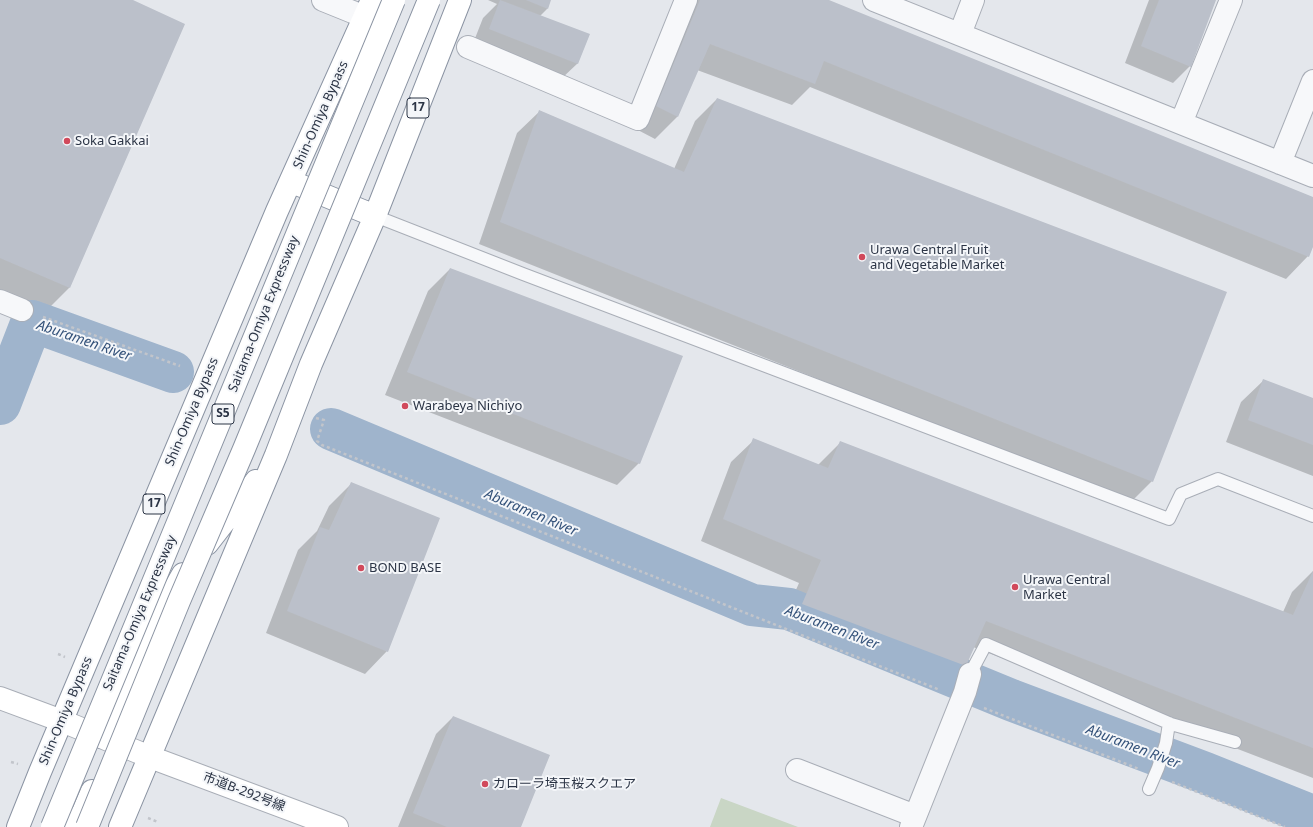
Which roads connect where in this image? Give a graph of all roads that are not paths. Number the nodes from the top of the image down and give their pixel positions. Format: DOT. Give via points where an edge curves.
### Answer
graph roads {
  1 [pos="323,0"];
  2 [pos="394,0"];
  3 [pos="429,0"];
  4 [pos="460,0"];
  5 [pos="686,0"];
  6 [pos="874,0"];
  7 [pos="973,0"];
  8 [pos="1231,0"];
  9 [pos="369,8"];
  10 [pos="960,34"];
  11 [pos="468,47"];
  12 [pos="1313,81"];
  13 [pos="1182,123"];
  14 [pos="1280,162"];
  15 [pos="1313,176"];
  16 [pos="290,181"];
  17 [pos="375,216"];
  18 [pos="0,301"];
  19 [pos="22,310"];
  20 [pos="276,455"];
  21 [pos="1313,516"];
  22 [pos="966,688"];
  23 [pos="0,698"];
  24 [pos="62,721"];
  25 [pos="1169,723"];
  26 [pos="108,740"];
  27 [pos="1235,742"];
  28 [pos="150,757"];
  29 [pos="797,770"];
  30 [pos="1149,789"];
  31 [pos="913,821"];
  32 [pos="18,827"];
  33 [pos="52,827"];
  34 [pos="73,827"];
  35 [pos="87,827"];
  36 [pos="120,827"];
  37 [pos="337,827"];
  1 -- 9 [label="street"];
  2 -- 33 [label="main road, Saitama-Omiya Expressway / S5, bridge"];
  3 -- 35 [label="main road, S5, bridge"];
  4 -- 17 [label="main road, 17"];
  5 -- 11 [label="street" via="638,119"];
  6 -- 10 [label="street"];
  7 -- 10 [label="street"];
  8 -- 13 [label="street"];
  9 -- 16 [label="main road, Shin-Omiya Bypass / 17"];
  10 -- 13 [label="street"];
  12 -- 14 [label="street"];
  13 -- 14 [label="street"];
  14 -- 15 [label="street"];
  16 -- 17 [label="main road"];
  16 -- 24 [label="main road, Shin-Omiya Bypass / 17"];
  17 -- 20 [label="main road, 17" via="311,364"];
  17 -- 21 [label="lane" via="1169,519 1181,494 1218,479"];
  18 -- 19 [label="street"];
  20 -- 26 [label="main road" via="179,579 141,652"];
  20 -- 28 [label="main road, 17"];
  22 -- 25 [label="lane" via="986,644"];
  22 -- 31 [label="street"];
  23 -- 24 [label="main road, 市道B-292号線"];
  24 -- 26 [label="main road, 市道B-292号線"];
  24 -- 32 [label="main road, Shin-Omiya Bypass / 17"];
  25 -- 27 [label="lane"];
  25 -- 30 [label="lane" via="1166,743"];
  26 -- 28 [label="main road, 市道B-292号線"];
  26 -- 34 [label="main road" via="83,812"];
  28 -- 36 [label="main road, 17"];
  28 -- 37 [label="main road, 市道B-292号線"];
  29 -- 31 [label="street"];
}
